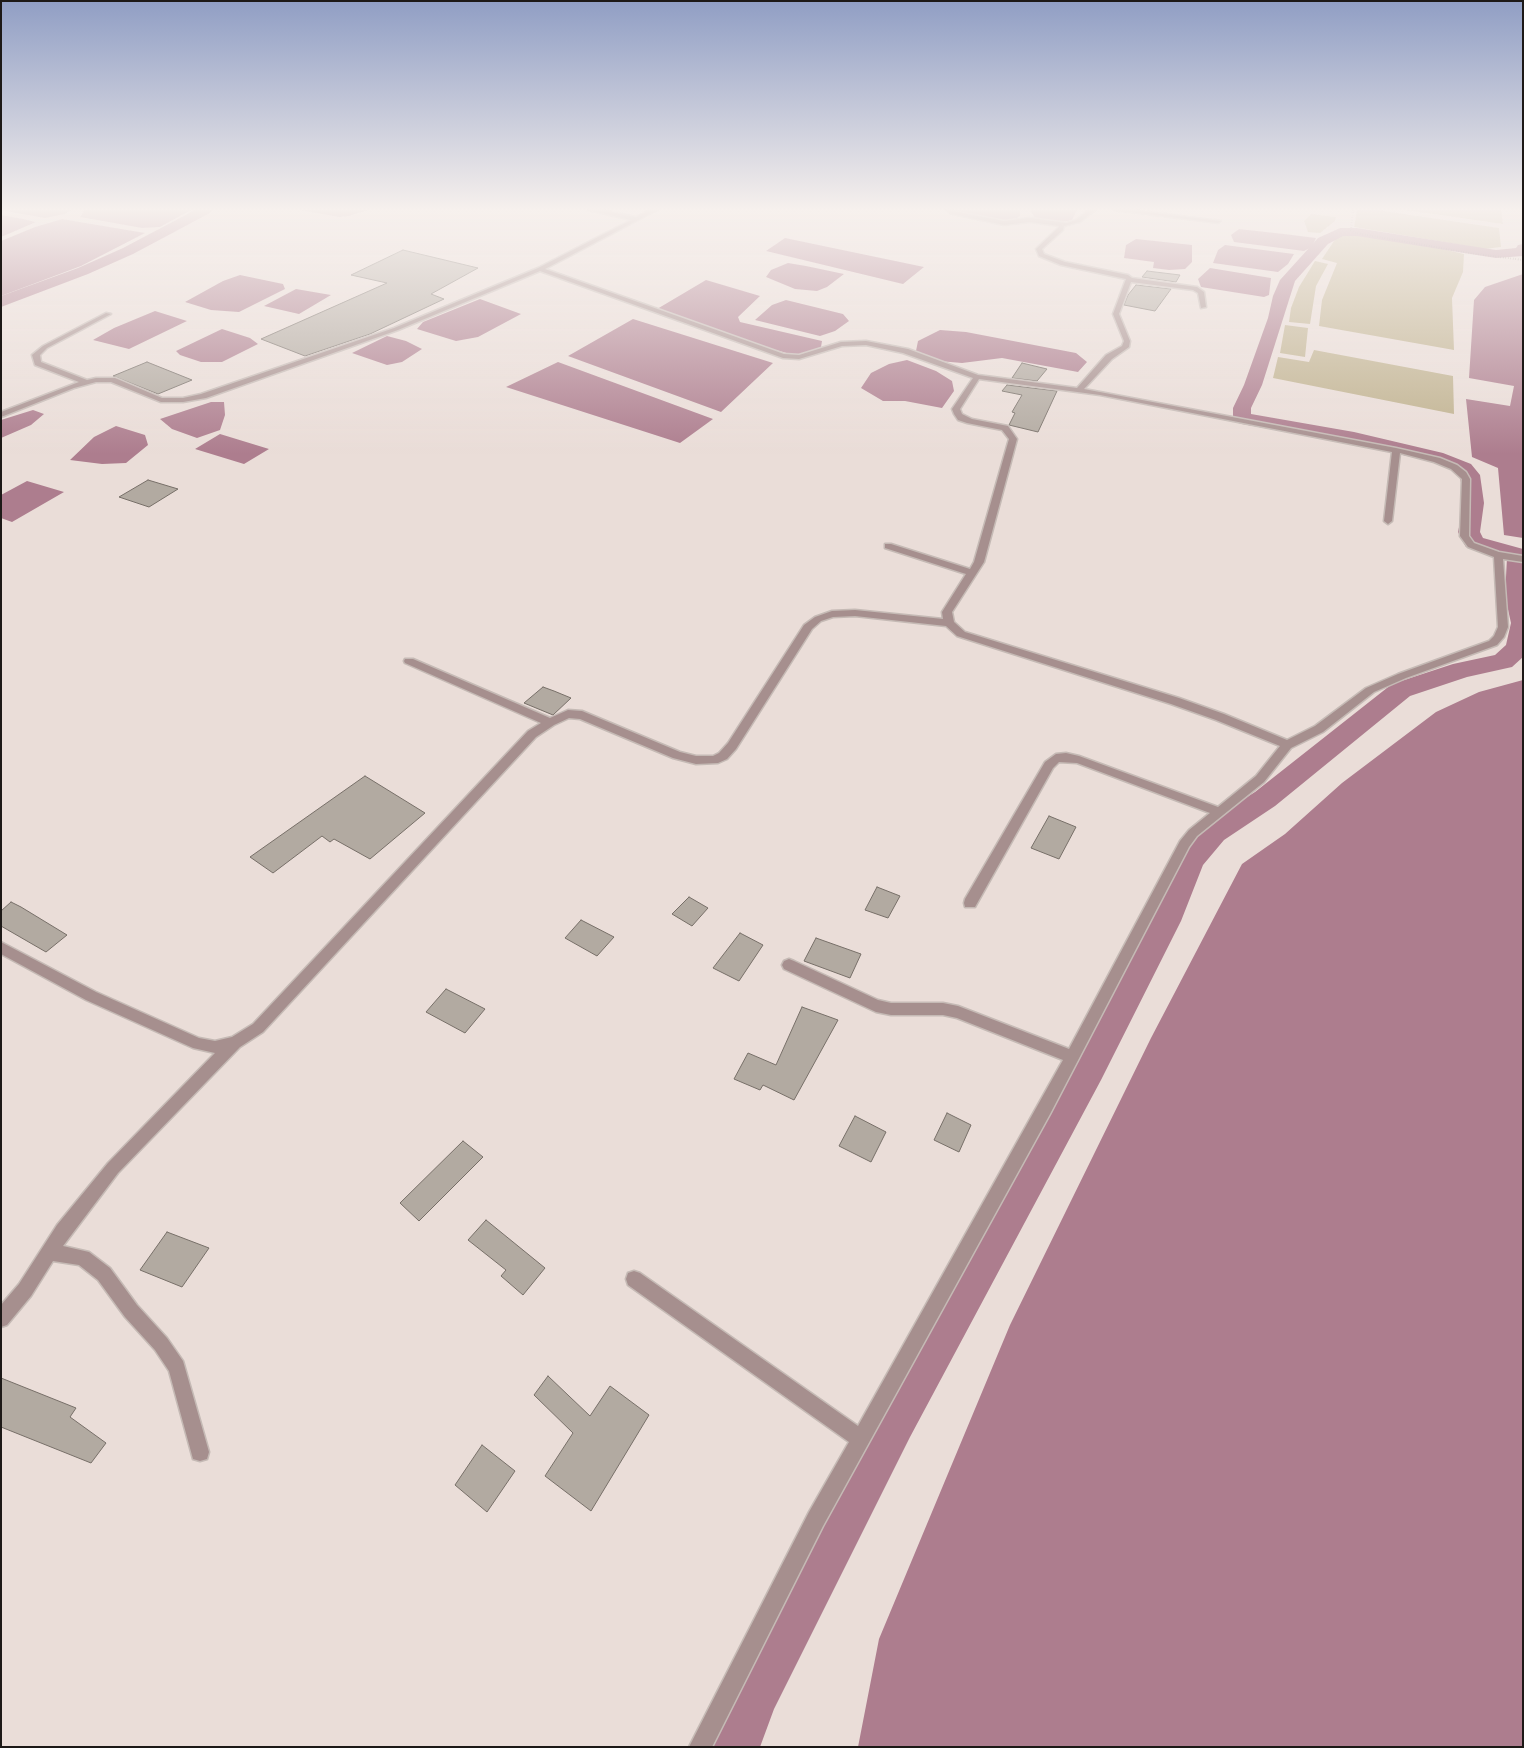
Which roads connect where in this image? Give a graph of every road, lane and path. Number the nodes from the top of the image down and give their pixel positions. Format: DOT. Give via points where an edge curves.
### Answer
graph roads {
  1 [pos="484,292"];
  2 [pos="605,292"];
  3 [pos="1125,292"];
  4 [pos="1200,292"];
  5 [pos="1203,307"];
  6 [pos="108,314"];
  7 [pos="977,377"];
  8 [pos="86,382"];
  9 [pos="1079,390"];
  10 [pos="1,415"];
  11 [pos="1396,450"];
  12 [pos="1388,521"];
  13 [pos="888,546"];
  14 [pos="1505,556"];
  15 [pos="1523,559"];
  16 [pos="972,573"];
  17 [pos="949,623"];
  18 [pos="409,661"];
  19 [pos="550,722"];
  20 [pos="1287,745"];
  21 [pos="1220,812"];
  22 [pos="970,903"];
  23 [pos="1,947"];
  24 [pos="789,965"];
  25 [pos="235,1043"];
  26 [pos="1072,1057"];
  27 [pos="50,1253"];
  28 [pos="634,1279"];
  29 [pos="1,1319"];
  30 [pos="860,1439"];
  31 [pos="200,1452"];
  32 [pos="700,1747"];
  1 -- 8 [label="street" via="396,329 203,396 160,400 112,380"];
  2 -- 7 [label="street" via="783,356 799,357 841,344 866,343 912,353"];
  3 -- 9 [label="street" via="1116,314 1127,341 1122,350 1109,357"];
  4 -- 5 [label="street"];
  6 -- 8 [label="street" via="44,347 36,355 38,363"];
  7 -- 9 [label="street"];
  7 -- 16 [label="street" via="956,409 958,414 970,421 1004,428 1013,439 979,562"];
  8 -- 10 [label="street"];
  9 -- 11 [label="street"];
  11 -- 12 [label="street"];
  11 -- 14 [label="street" via="1446,463 1463,474 1466,480 1464,536 1471,544"];
  13 -- 16 [label="street"];
  14 -- 15 [label="street"];
  14 -- 20 [label="street" via="1503,627 1499,637 1492,643 1370,690 1319,729"];
  16 -- 17 [label="street" via="947,612"];
  17 -- 19 [label="street" via="855,613 832,614 818,619 808,627 732,746 714,760 677,755 582,715 568,714"];
  17 -- 20 [label="street" via="970,637 1175,701"];
  18 -- 19 [label="street"];
  19 -- 25 [label="street" via="532,734 258,1028"];
  20 -- 21 [label="street" via="1260,779"];
  21 -- 22 [label="street" via="1079,760 1056,758"];
  21 -- 26 [label="street" via="1184,844"];
  23 -- 25 [label="street" via="91,996 198,1044 215,1047"];
  24 -- 26 [label="street" via="876,1006 958,1012"];
  25 -- 27 [label="street" via="113,1168 63,1231"];
  26 -- 30 [label="street"];
  27 -- 29 [label="street"];
  27 -- 31 [label="street" via="83,1258 104,1274 161,1344 177,1367"];
  28 -- 30 [label="street"];
  30 -- 32 [label="street"];
}
